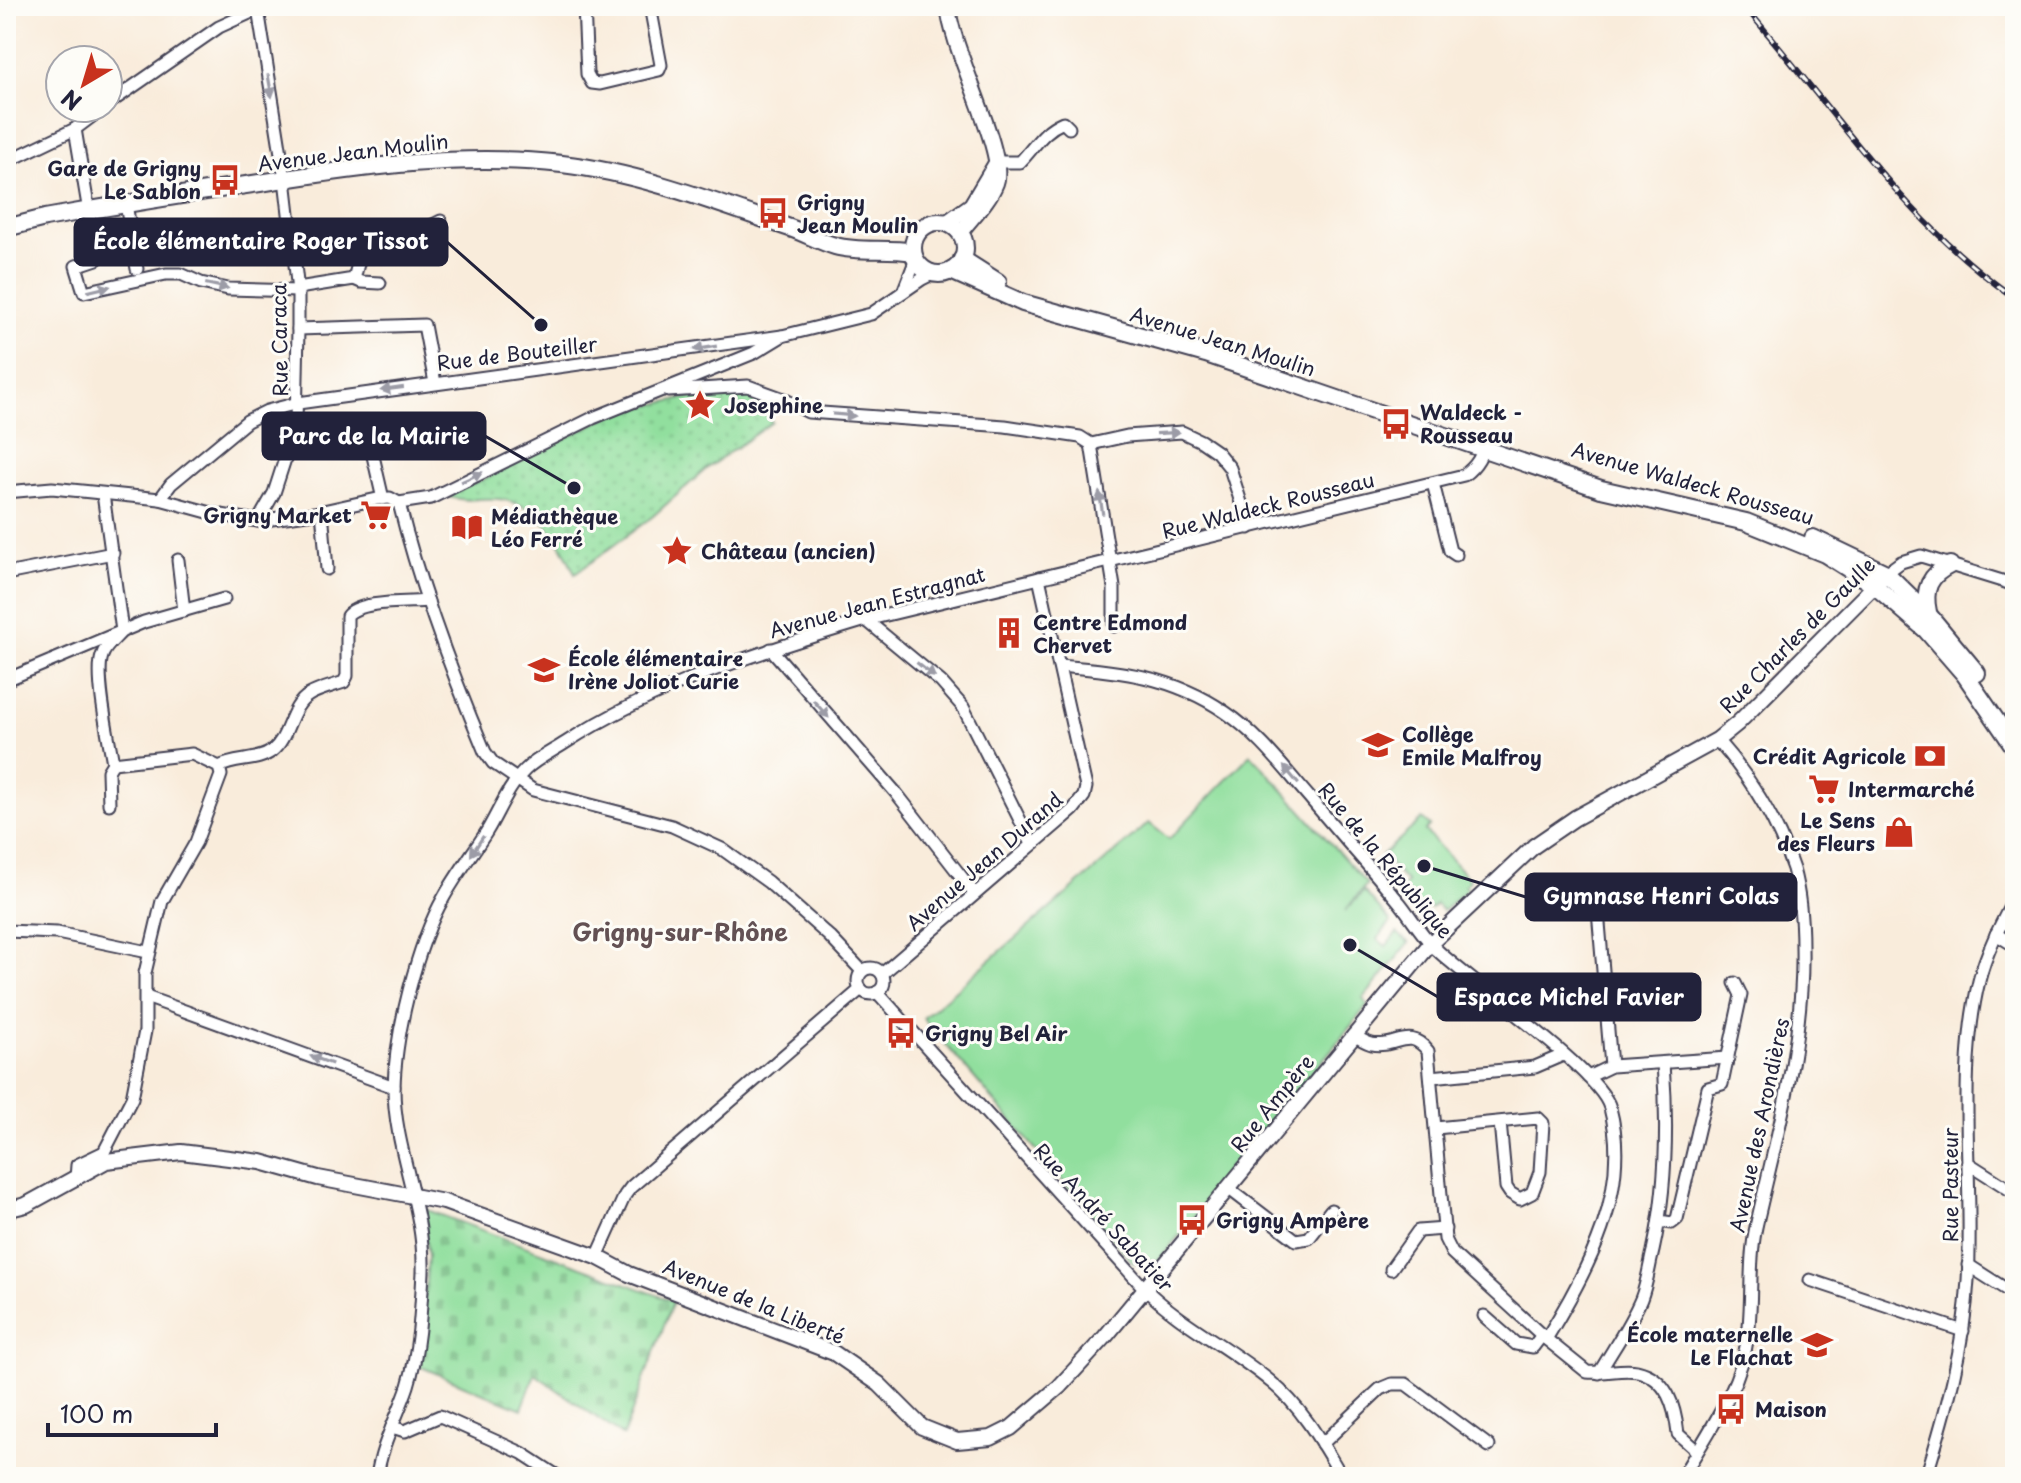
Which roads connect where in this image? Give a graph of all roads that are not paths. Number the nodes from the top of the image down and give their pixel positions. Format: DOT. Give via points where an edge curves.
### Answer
graph roads {
  1 [pos="584,6"];
  2 [pos="650,6"];
  3 [pos="948,6"];
  4 [pos="262,8"];
  5 [pos="124,93"];
  6 [pos="82,124"];
  7 [pos="1069,128"];
  8 [pos="75,129"];
  9 [pos="6,162"];
  10 [pos="996,162"];
  11 [pos="285,179"];
  12 [pos="126,204"];
  13 [pos="87,211"];
  14 [pos="441,221"];
  15 [pos="6,228"];
  16 [pos="953,228"];
  17 [pos="795,229"];
  18 [pos="919,232"];
  19 [pos="914,256"];
  20 [pos="949,268"];
  21 [pos="137,269"];
  22 [pos="354,279"];
  23 [pos="380,283"];
  24 [pos="298,289"];
  25 [pos="903,293"];
  26 [pos="298,329"];
  27 [pos="782,336"];
  28 [pos="435,383"];
  29 [pos="660,391"];
  30 [pos="298,403"];
  31 [pos="370,443"];
  32 [pos="1091,444"];
  33 [pos="1484,445"];
  34 [pos="1433,483"];
  35 [pos="6,492"];
  36 [pos="103,494"];
  37 [pos="160,499"];
  38 [pos="383,499"];
  39 [pos="399,503"];
  40 [pos="322,511"];
  41 [pos="258,521"];
  42 [pos="1249,528"];
  43 [pos="113,553"];
  44 [pos="1456,555"];
  45 [pos="178,560"];
  46 [pos="1110,563"];
  47 [pos="1950,565"];
  48 [pos="327,569"];
  49 [pos="6,574"];
  50 [pos="1039,578"];
  51 [pos="1880,579"];
  52 [pos="2015,585"];
  53 [pos="224,599"];
  54 [pos="428,601"];
  55 [pos="184,611"];
  56 [pos="1928,614"];
  57 [pos="866,620"];
  58 [pos="1114,626"];
  59 [pos="122,631"];
  60 [pos="771,649"];
  61 [pos="1059,666"];
  62 [pos="6,680"];
  63 [pos="2015,728"];
  64 [pos="1717,740"];
  65 [pos="2015,748"];
  66 [pos="113,763"];
  67 [pos="219,767"];
  68 [pos="517,780"];
  69 [pos="109,804"];
  70 [pos="1032,844"];
  71 [pos="974,893"];
  72 [pos="2015,897"];
  73 [pos="1597,899"];
  74 [pos="6,931"];
  75 [pos="1996,934"];
  76 [pos="1431,943"];
  77 [pos="2015,946"];
  78 [pos="148,952"];
  79 [pos="862,971"];
  80 [pos="882,974"];
  81 [pos="1735,983"];
  82 [pos="861,989"];
  83 [pos="877,992"];
  84 [pos="146,997"];
  85 [pos="1353,1035"];
  86 [pos="1563,1055"];
  87 [pos="1728,1058"];
  88 [pos="1663,1063"];
  89 [pos="1611,1066"];
  90 [pos="1431,1077"];
  91 [pos="1588,1077"];
  92 [pos="394,1087"];
  93 [pos="6,1092"];
  94 [pos="6,1105"];
  95 [pos="1500,1122"];
  96 [pos="1436,1128"];
  97 [pos="1968,1163"];
  98 [pos="76,1179"];
  99 [pos="1228,1188"];
  100 [pos="2015,1193"];
  101 [pos="415,1197"];
  102 [pos="6,1210"];
  103 [pos="1331,1210"];
  104 [pos="1659,1221"];
  105 [pos="1445,1229"];
  106 [pos="597,1257"];
  107 [pos="1968,1265"];
  108 [pos="1391,1269"];
  109 [pos="1810,1280"];
  110 [pos="1145,1289"];
  111 [pos="2015,1295"];
  112 [pos="1484,1316"];
  113 [pos="1963,1331"];
  114 [pos="1544,1337"];
  115 [pos="1599,1373"];
  116 [pos="392,1427"];
  117 [pos="1322,1444"];
  118 [pos="1489,1446"];
  119 [pos="1697,1451"];
  120 [pos="543,1471"];
  121 [pos="377,1477"];
  122 [pos="559,1477"];
  123 [pos="1342,1477"];
  124 [pos="1682,1477"];
  125 [pos="1926,1477"];
  1 -- 2 [label="street" via="587,74 592,83 600,84 659,70"];
  3 -- 10 [label="street" via="954,41"];
  4 -- 5 [label="street" via="219,27"];
  4 -- 11 [label="street, Rue Caraca, one-way"];
  6 -- 8 [label="street"];
  7 -- 10 [label="street" via="1063,122 1051,127 1020,162"];
  8 -- 9 [label="street"];
  8 -- 13 [label="street"];
  10 -- 16 [label="street" via="989,196"];
  11 -- 12 [label="main road, Avenue Jean Moulin"];
  11 -- 17 [label="main road, Avenue Jean Moulin" via="473,158 563,164 659,186"];
  11 -- 24 [label="street, Rue Caraca"];
  12 -- 13 [label="main road, Avenue Jean Moulin"];
  12 -- 21 [label="street"];
  13 -- 15 [label="main road, Avenue Jean Moulin"];
  13 -- 24 [label="street, one-way" via="97,259 76,266 84,292 166,274 228,289"];
  14 -- 22 [label="street" via="360,256"];
  16 -- 18 [label="main road" via="931,223"];
  16 -- 20 [label="main road" via="964,241"];
  17 -- 18 [label="main road, Avenue Jean Moulin" via="856,240"];
  17 -- 19 [label="main road, Avenue Jean Moulin" via="834,246 892,248"];
  18 -- 19 [label="main road"];
  19 -- 20 [label="main road" via="926,270"];
  19 -- 25 [label="street"];
  20 -- 25 [label="street, Rue de Bouteiller"];
  20 -- 33 [label="main road, Avenue Jean Moulin" via="1023,303 1206,354"];
  22 -- 23 [label="street"];
  22 -- 24 [label="street"];
  24 -- 26 [label="street, Rue Caraca"];
  25 -- 27 [label="street, Rue de Bouteiller" via="871,314"];
  26 -- 28 [label="street" via="424,325"];
  26 -- 30 [label="street, Rue Caraca"];
  27 -- 28 [label="street, Rue de Bouteiller, one-way"];
  27 -- 29 [label="street"];
  28 -- 30 [label="street, Rue de Bouteiller, one-way"];
  29 -- 32 [label="street, one-way" via="748,386 808,412 1005,426 1080,437"];
  39 -- 29 [label="street, one-way" via="431,498"];
  30 -- 37 [label="street, Rue de Bouteiller" via="247,421"];
  30 -- 41 [label="street, Rue Caraca" via="287,459"];
  31 -- 38 [label="street"];
  32 -- 42 [label="street, one-way" via="1182,432 1201,441 1230,468"];
  46 -- 32 [label="street, one-way"];
  33 -- 34 [label="street, Rue Waldeck Rousseau" via="1475,467"];
  33 -- 51 [label="main road, Avenue Waldeck Rousseau" via="1805,535"];
  34 -- 42 [label="street, Rue Waldeck Rousseau"];
  34 -- 44 [label="street" via="1450,551"];
  35 -- 36 [label="street" via="52,488"];
  36 -- 37 [label="street"];
  36 -- 43 [label="street"];
  37 -- 41 [label="street"];
  38 -- 39 [label="street"];
  38 -- 40 [label="street"];
  39 -- 54 [label="street"];
  40 -- 41 [label="street"];
  40 -- 48 [label="street"];
  42 -- 46 [label="street, Rue Waldeck Rousseau"];
  43 -- 49 [label="street"];
  43 -- 59 [label="street"];
  45 -- 55 [label="street"];
  46 -- 50 [label="street, Rue Waldeck Rousseau"];
  46 -- 58 [label="street"];
  47 -- 51 [label="street, Rue Charles de Gaulle" via="1921,556 1901,562"];
  47 -- 52 [label="street, Rue Charles de Gaulle"];
  47 -- 56 [label="main road" via="1928,586"];
  50 -- 57 [label="street, Avenue Jean Estragnat"];
  50 -- 61 [label="street, Avenue Jean Durand"];
  51 -- 56 [label="main road"];
  51 -- 64 [label="street, Rue Charles de Gaulle"];
  51 -- 65 [label="main road" via="1947,652"];
  53 -- 55 [label="street"];
  54 -- 67 [label="street" via="351,610 344,682 302,701 281,741 267,755 230,760"];
  54 -- 68 [label="street" via="485,752"];
  55 -- 59 [label="street"];
  56 -- 63 [label="main road"];
  57 -- 60 [label="street, Avenue Jean Estragnat"];
  57 -- 70 [label="street, one-way" via="963,707"];
  59 -- 62 [label="street"];
  59 -- 66 [label="street" via="101,660"];
  60 -- 68 [label="street, Avenue Jean Estragnat" via="597,723"];
  60 -- 71 [label="street, one-way" via="897,794"];
  61 -- 70 [label="street, Avenue Jean Durand" via="1085,792 1073,810"];
  76 -- 61 [label="street, Rue de la République, one-way" via="1274,755 1227,713 1172,683"];
  64 -- 76 [label="street, Rue Charles de Gaulle" via="1534,846"];
  64 -- 119 [label="street, Avenue des Arondières" via="1766,807 1784,845 1802,923 1803,971 1792,1076 1752,1248 1748,1335 1734,1383"];
  66 -- 67 [label="street" via="192,754"];
  66 -- 69 [label="street" via="108,771"];
  67 -- 78 [label="street" via="221,775 196,842 162,901"];
  68 -- 79 [label="street" via="533,790 672,826 722,849 768,882"];
  68 -- 92 [label="street, Avenue Jean Estragnat, one-way" via="442,899 419,956 402,1020"];
  70 -- 71 [label="street, Avenue Jean Durand"];
  71 -- 80 [label="street, Avenue Jean Durand"];
  72 -- 75 [label="street, Rue Pasteur"];
  73 -- 89 [label="street"];
  74 -- 78 [label="street" via="57,933"];
  75 -- 77 [label="street"];
  75 -- 97 [label="street, Rue Pasteur" via="1973,1015"];
  76 -- 85 [label="street, Rue Ampère"];
  76 -- 86 [label="street, Rue de la République"];
  78 -- 84 [label="street"];
  79 -- 80 [label="street" via="875,968"];
  79 -- 82 [label="street"];
  80 -- 83 [label="street" via="884,984"];
  81 -- 87 [label="street" via="1741,995"];
  82 -- 83 [label="street"];
  82 -- 106 [label="street" via="631,1187"];
  83 -- 110 [label="street, Rue André Sabatier"];
  92 -- 84 [label="street, one-way"];
  84 -- 98 [label="street" via="132,1098 104,1152 77,1165"];
  85 -- 90 [label="street" via="1373,1045 1408,1038 1421,1042 1428,1051"];
  85 -- 99 [label="street, Rue Ampère"];
  86 -- 90 [label="street" via="1535,1067"];
  86 -- 91 [label="street, Rue de la République"];
  87 -- 88 [label="street"];
  87 -- 104 [label="street" via="1722,1084 1708,1088 1677,1219"];
  88 -- 89 [label="street"];
  88 -- 104 [label="street" via="1666,1157"];
  89 -- 91 [label="street"];
  90 -- 96 [label="street"];
  91 -- 114 [label="street, Rue de la République" via="1610,1103 1618,1142 1615,1179 1583,1273"];
  92 -- 101 [label="street, Avenue Jean Estragnat"];
  93 -- 94 [label="street"];
  95 -- 95 [label="street" via="1538,1118 1543,1123 1540,1172 1532,1193 1520,1199 1506,1187"];
  95 -- 96 [label="street"];
  96 -- 105 [label="street"];
  97 -- 100 [label="street"];
  97 -- 107 [label="street, Rue Pasteur"];
  98 -- 101 [label="street, Avenue de la Liberté" via="106,1161 181,1152 261,1162"];
  98 -- 102 [label="street, Avenue de la Liberté"];
  99 -- 103 [label="street" via="1296,1240 1309,1238"];
  99 -- 110 [label="street, Rue Ampère"];
  101 -- 106 [label="street, Avenue de la Liberté" via="444,1202"];
  101 -- 116 [label="street, Avenue Jean Estragnat" via="423,1251 420,1306 410,1377"];
  104 -- 115 [label="street" via="1642,1297"];
  105 -- 108 [label="street" via="1418,1231"];
  105 -- 114 [label="street" via="1452,1253"];
  106 -- 110 [label="street, Avenue de la Liberté" via="834,1353 879,1384 922,1427 957,1441 980,1441 1011,1428 1059,1387"];
  107 -- 111 [label="street"];
  107 -- 113 [label="street, Rue Pasteur"];
  109 -- 113 [label="street"];
  110 -- 117 [label="street, Rue André Sabatier" via="1164,1308 1271,1382 1303,1414"];
  112 -- 114 [label="street" via="1516,1344 1533,1347"];
  113 -- 125 [label="street, Rue Pasteur"];
  114 -- 115 [label="street" via="1587,1372"];
  115 -- 119 [label="street" via="1636,1371 1657,1381 1676,1413 1678,1434"];
  116 -- 120 [label="street" via="405,1431 440,1416 522,1453"];
  116 -- 121 [label="street, Avenue Jean Estragnat"];
  117 -- 118 [label="street" via="1380,1389 1406,1384"];
  117 -- 123 [label="street, Rue André Sabatier"];
  119 -- 124 [label="street, Avenue des Arondières"];
  120 -- 122 [label="street"];
}
